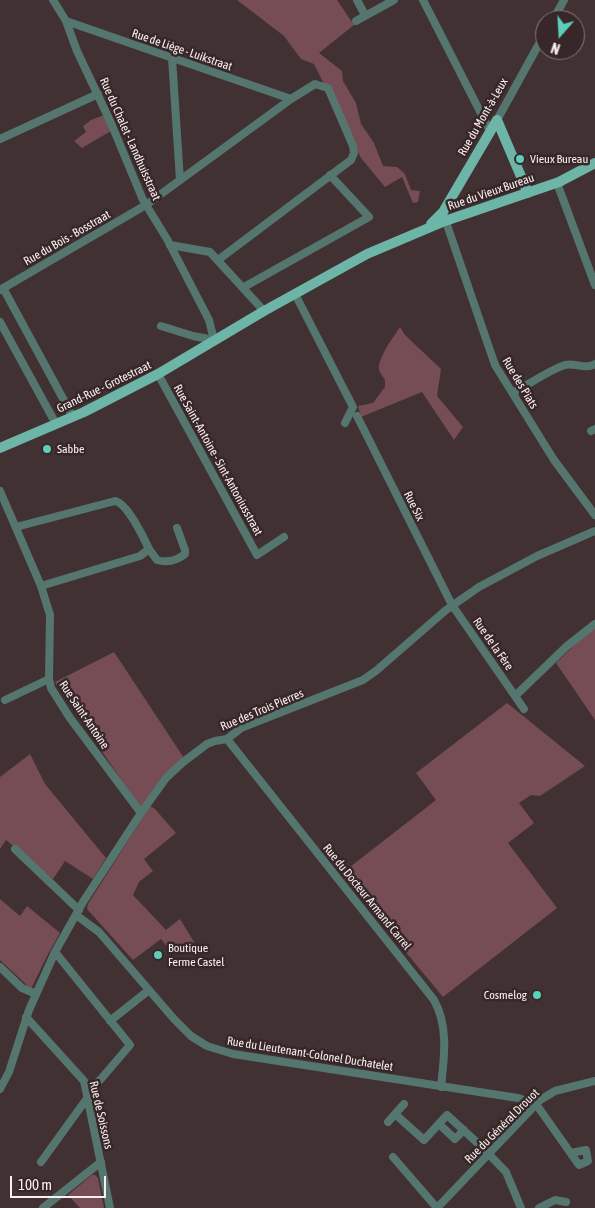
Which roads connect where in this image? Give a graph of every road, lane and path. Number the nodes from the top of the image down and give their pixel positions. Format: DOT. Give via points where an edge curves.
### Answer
graph roads {
  1 [pos="53,0"];
  2 [pos="357,0"];
  3 [pos="394,0"];
  4 [pos="422,0"];
  5 [pos="366,15"];
  6 [pos="356,21"];
  7 [pos="66,22"];
  8 [pos="535,51"];
  9 [pos="172,58"];
  10 [pos="98,94"];
  11 [pos="291,100"];
  12 [pos="497,120"];
  13 [pos="490,131"];
  14 [pos="0,139"];
  15 [pos="595,163"];
  16 [pos="330,175"];
  17 [pos="180,180"];
  18 [pos="557,184"];
  19 [pos="528,193"];
  20 [pos="146,205"];
  21 [pos="444,217"];
  22 [pos="422,230"];
  23 [pos="170,244"];
  24 [pos="218,260"];
  25 [pos="595,285"];
  26 [pos="244,287"];
  27 [pos="1,289"];
  28 [pos="295,294"];
  29 [pos="264,311"];
  30 [pos="0,322"];
  31 [pos="162,326"];
  32 [pos="214,340"];
  33 [pos="595,364"];
  34 [pos="158,374"];
  35 [pos="513,393"];
  36 [pos="357,416"];
  37 [pos="73,417"];
  38 [pos="345,423"];
  39 [pos="56,424"];
  40 [pos="0,448"];
  41 [pos="0,492"];
  42 [pos="595,514"];
  43 [pos="16,527"];
  44 [pos="177,528"];
  45 [pos="595,531"];
  46 [pos="284,537"];
  47 [pos="149,549"];
  48 [pos="41,586"];
  49 [pos="452,605"];
  50 [pos="595,624"];
  51 [pos="49,679"];
  52 [pos="514,696"];
  53 [pos="5,700"];
  54 [pos="524,709"];
  55 [pos="227,739"];
  56 [pos="141,813"];
  57 [pos="15,849"];
  58 [pos="77,913"];
  59 [pos="55,952"];
  60 [pos="0,968"];
  61 [pos="149,990"];
  62 [pos="36,994"];
  63 [pos="26,1017"];
  64 [pos="110,1021"];
  65 [pos="595,1081"];
  66 [pos="441,1087"];
  67 [pos="0,1089"];
  68 [pos="87,1094"];
  69 [pos="404,1104"];
  70 [pos="534,1106"];
  71 [pos="395,1114"];
  72 [pos="388,1122"];
  73 [pos="439,1124"];
  74 [pos="464,1130"];
  75 [pos="571,1153"];
  76 [pos="489,1154"];
  77 [pos="392,1157"];
  78 [pos="41,1162"];
  79 [pos="101,1162"];
  80 [pos="566,1202"];
  81 [pos="43,1208"];
  82 [pos="110,1208"];
  83 [pos="437,1208"];
  84 [pos="521,1208"];
  85 [pos="540,1208"];
  1 -- 7 [label="street, Rue du Chalet - Landhuisstraat"];
  2 -- 5 [label="street"];
  3 -- 5 [label="street"];
  4 -- 13 [label="street"];
  5 -- 6 [label="street"];
  7 -- 9 [label="street, Rue de Liège - Luikstraat"];
  7 -- 10 [label="street, Rue du Chalet - Landhuisstraat"];
  8 -- 12 [label="street, Rue du Mont-à-Leux"];
  9 -- 11 [label="street, Rue de Liège - Luikstraat"];
  9 -- 17 [label="street"];
  10 -- 14 [label="street"];
  10 -- 20 [label="street, Rue du Chalet - Landhuisstraat"];
  11 -- 16 [label="street, Rue du Bois - Bosstraat" via="315,84 328,88 354,153 351,160"];
  11 -- 17 [label="street, Rue du Bois - Bosstraat"];
  12 -- 13 [label="main road, Rue du Mont-à-Leux"];
  12 -- 19 [label="main road"];
  13 -- 21 [label="main road, Rue du Mont-à-Leux"];
  15 -- 18 [label="main road, Rue du Vieux Bureau"];
  16 -- 24 [label="street"];
  16 -- 26 [label="street" via="369,217"];
  17 -- 20 [label="street, Rue du Bois - Bosstraat"];
  18 -- 19 [label="main road, Rue du Vieux Bureau"];
  18 -- 25 [label="street"];
  19 -- 21 [label="main road, Rue du Vieux Bureau"];
  20 -- 23 [label="street, Rue du Chalet - Landhuisstraat"];
  20 -- 27 [label="street, Rue du Bois - Bosstraat"];
  21 -- 22 [label="main road, Rue du Vieux Bureau"];
  21 -- 35 [label="street, Rue des Piats" via="492,358"];
  22 -- 28 [label="main road, Grand-Rue - Grotestraat" via="360,258"];
  23 -- 24 [label="street" via="210,252"];
  23 -- 32 [label="street, Rue du Chalet - Landhuisstraat" via="209,320"];
  24 -- 26 [label="street"];
  26 -- 29 [label="street"];
  27 -- 37 [label="street"];
  28 -- 29 [label="main road, Grand-Rue - Grotestraat"];
  28 -- 38 [label="street" via="353,407"];
  29 -- 32 [label="main road, Grand-Rue - Grotestraat"];
  30 -- 39 [label="street"];
  31 -- 32 [label="street"];
  32 -- 34 [label="main road, Grand-Rue - Grotestraat"];
  33 -- 35 [label="street" via="588,367 563,366"];
  34 -- 37 [label="main road, Grand-Rue - Grotestraat"];
  34 -- 46 [label="street, Rue Saint-Antoine - Sint-Antoniusstraat" via="257,555"];
  35 -- 42 [label="street, Rue des Piats" via="554,460"];
  36 -- 49 [label="street, Rue Six"];
  37 -- 39 [label="main road, Grand-Rue - Grotestraat"];
  39 -- 40 [label="main road, Grand-Rue - Grotestraat"];
  41 -- 43 [label="street, Rue Saint-Antoine"];
  43 -- 47 [label="street" via="115,501 126,508"];
  43 -- 48 [label="street, Rue Saint-Antoine"];
  44 -- 47 [label="street" via="185,554 172,562 164,562 157,560"];
  45 -- 49 [label="street, Rue des Trois Pierres" via="537,556"];
  47 -- 48 [label="street" via="140,556"];
  48 -- 51 [label="street, Rue Saint-Antoine" via="50,615"];
  49 -- 52 [label="street, Rue de la Fère"];
  49 -- 55 [label="street, Rue des Trois Pierres" via="362,680 241,728"];
  50 -- 52 [label="street"];
  51 -- 53 [label="street"];
  51 -- 56 [label="street, Rue Saint-Antoine" via="51,688 70,718"];
  52 -- 54 [label="street, Rue de la Fère"];
  55 -- 56 [label="street, Rue des Trois Pierres" via="207,744 182,763 162,782"];
  55 -- 66 [label="street, Rue du Docteur Armand Carrel" via="434,1000 444,1032"];
  56 -- 58 [label="street, Rue des Trois Pierres"];
  57 -- 58 [label="street, Rue du Lieutenant-Colonel Duchatelet"];
  58 -- 59 [label="street, Rue des Trois Pierres"];
  58 -- 61 [label="street, Rue du Lieutenant-Colonel Duchatelet" via="99,932"];
  59 -- 62 [label="street, Rue des Trois Pierres"];
  59 -- 64 [label="street"];
  60 -- 62 [label="street" via="22,988"];
  61 -- 64 [label="street"];
  61 -- 66 [label="street, Rue du Lieutenant-Colonel Duchatelet" via="191,1036 215,1050"];
  62 -- 63 [label="street, Rue des Trois Pierres"];
  63 -- 67 [label="street, Rue des Trois Pierres" via="9,1072"];
  63 -- 68 [label="street, Rue de Soissons" via="82,1079"];
  64 -- 68 [label="street" via="130,1045"];
  65 -- 70 [label="street, Rue du Général Drouot" via="555,1091"];
  66 -- 70 [label="street, Rue du Lieutenant-Colonel Duchatelet" via="520,1099"];
  68 -- 78 [label="street"];
  68 -- 79 [label="street, Rue de Soissons"];
  69 -- 71 [label="street"];
  70 -- 75 [label="street"];
  70 -- 76 [label="street, Rue du Général Drouot"];
  71 -- 72 [label="street"];
  71 -- 73 [label="street" via="424,1140"];
  73 -- 74 [label="street" via="448,1115"];
  73 -- 74 [label="street" via="456,1139"];
  74 -- 76 [label="street"];
  76 -- 83 [label="street, Rue du Général Drouot"];
  76 -- 84 [label="street" via="509,1177"];
  77 -- 83 [label="street"];
  79 -- 81 [label="street"];
  79 -- 82 [label="street, Rue de Soissons"];
  80 -- 85 [label="street" via="555,1200"];
}
